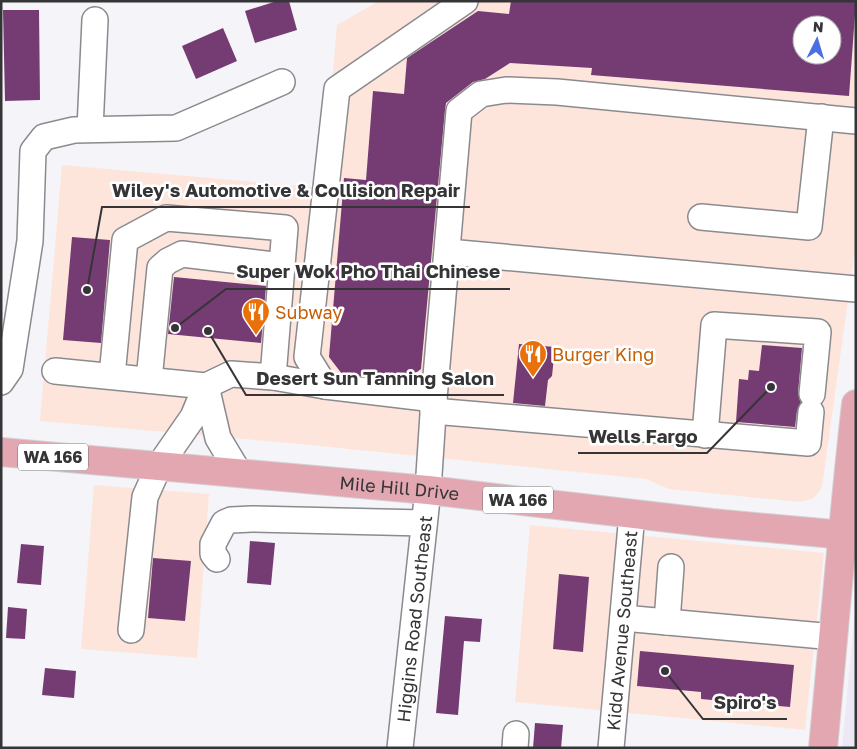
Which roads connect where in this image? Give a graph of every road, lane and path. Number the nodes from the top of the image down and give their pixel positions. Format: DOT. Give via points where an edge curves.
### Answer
graph roads {
  1 [pos="465,1"];
  2 [pos="95,20"];
  3 [pos="282,82"];
  4 [pos="821,117"];
  5 [pos="856,121"];
  6 [pos="90,129"];
  7 [pos="702,217"];
  8 [pos="448,252"];
  9 [pos="282,266"];
  10 [pos="856,289"];
  11 [pos="55,371"];
  12 [pos="112,376"];
  13 [pos="273,377"];
  14 [pos="150,380"];
  15 [pos="1,382"];
  16 [pos="206,386"];
  17 [pos="325,386"];
  18 [pos="856,404"];
  19 [pos="433,405"];
  20 [pos="705,435"];
  21 [pos="1,452"];
  22 [pos="159,466"];
  23 [pos="239,473"];
  24 [pos="428,490"];
  25 [pos="632,514"];
  26 [pos="424,523"];
  27 [pos="849,535"];
  28 [pos="217,559"];
  29 [pos="671,567"];
  30 [pos="622,618"];
  31 [pos="667,622"];
  32 [pos="131,630"];
  33 [pos="834,637"];
  34 [pos="400,748"];
  35 [pos="611,748"];
  36 [pos="823,748"];
  1 -- 17 [label="street" via="338,89 307,357"];
  2 -- 6 [label="street"];
  3 -- 6 [label="street" via="176,128"];
  4 -- 5 [label="street, Higgins Road Southeast"];
  4 -- 7 [label="street" via="809,227"];
  4 -- 8 [label="street, Higgins Road Southeast" via="557,92 506,90 481,94 459,111"];
  6 -- 15 [label="street" via="44,137 33,151 30,240 10,369"];
  8 -- 10 [label="street"];
  8 -- 19 [label="street, Higgins Road Southeast"];
  9 -- 12 [label="street" via="284,228 166,218 124,240"];
  9 -- 13 [label="street"];
  9 -- 14 [label="street" via="182,254 168,261 160,268"];
  11 -- 12 [label="street"];
  12 -- 14 [label="street"];
  13 -- 16 [label="street" via="231,374"];
  13 -- 17 [label="street"];
  14 -- 16 [label="street"];
  16 -- 22 [label="street" via="193,416"];
  16 -- 23 [label="street" via="218,438"];
  17 -- 19 [label="street"];
  18 -- 27 [label="main road"];
  19 -- 20 [label="street"];
  19 -- 24 [label="street, Higgins Road Southeast"];
  20 -- 20 [label="street" via="714,325 818,332 808,444"];
  21 -- 22 [label="main road, Mile Hill Drive / WA 166"];
  22 -- 23 [label="main road, Mile Hill Drive / WA 166"];
  22 -- 32 [label="street" via="145,497"];
  23 -- 24 [label="main road, Mile Hill Drive / WA 166"];
  24 -- 25 [label="main road, Mile Hill Drive / WA 166"];
  24 -- 26 [label="street, Higgins Road Southeast"];
  25 -- 27 [label="main road, Mile Hill Drive / WA 166"];
  25 -- 30 [label="street, Kidd Avenue Southeast"];
  26 -- 28 [label="street" via="231,520 224,522 213,544 213,554"];
  26 -- 34 [label="street, Higgins Road Southeast"];
  27 -- 33 [label="main road"];
  29 -- 31 [label="street"];
  30 -- 31 [label="street"];
  30 -- 35 [label="street, Kidd Avenue Southeast"];
  31 -- 33 [label="street"];
  33 -- 36 [label="main road"];
}
